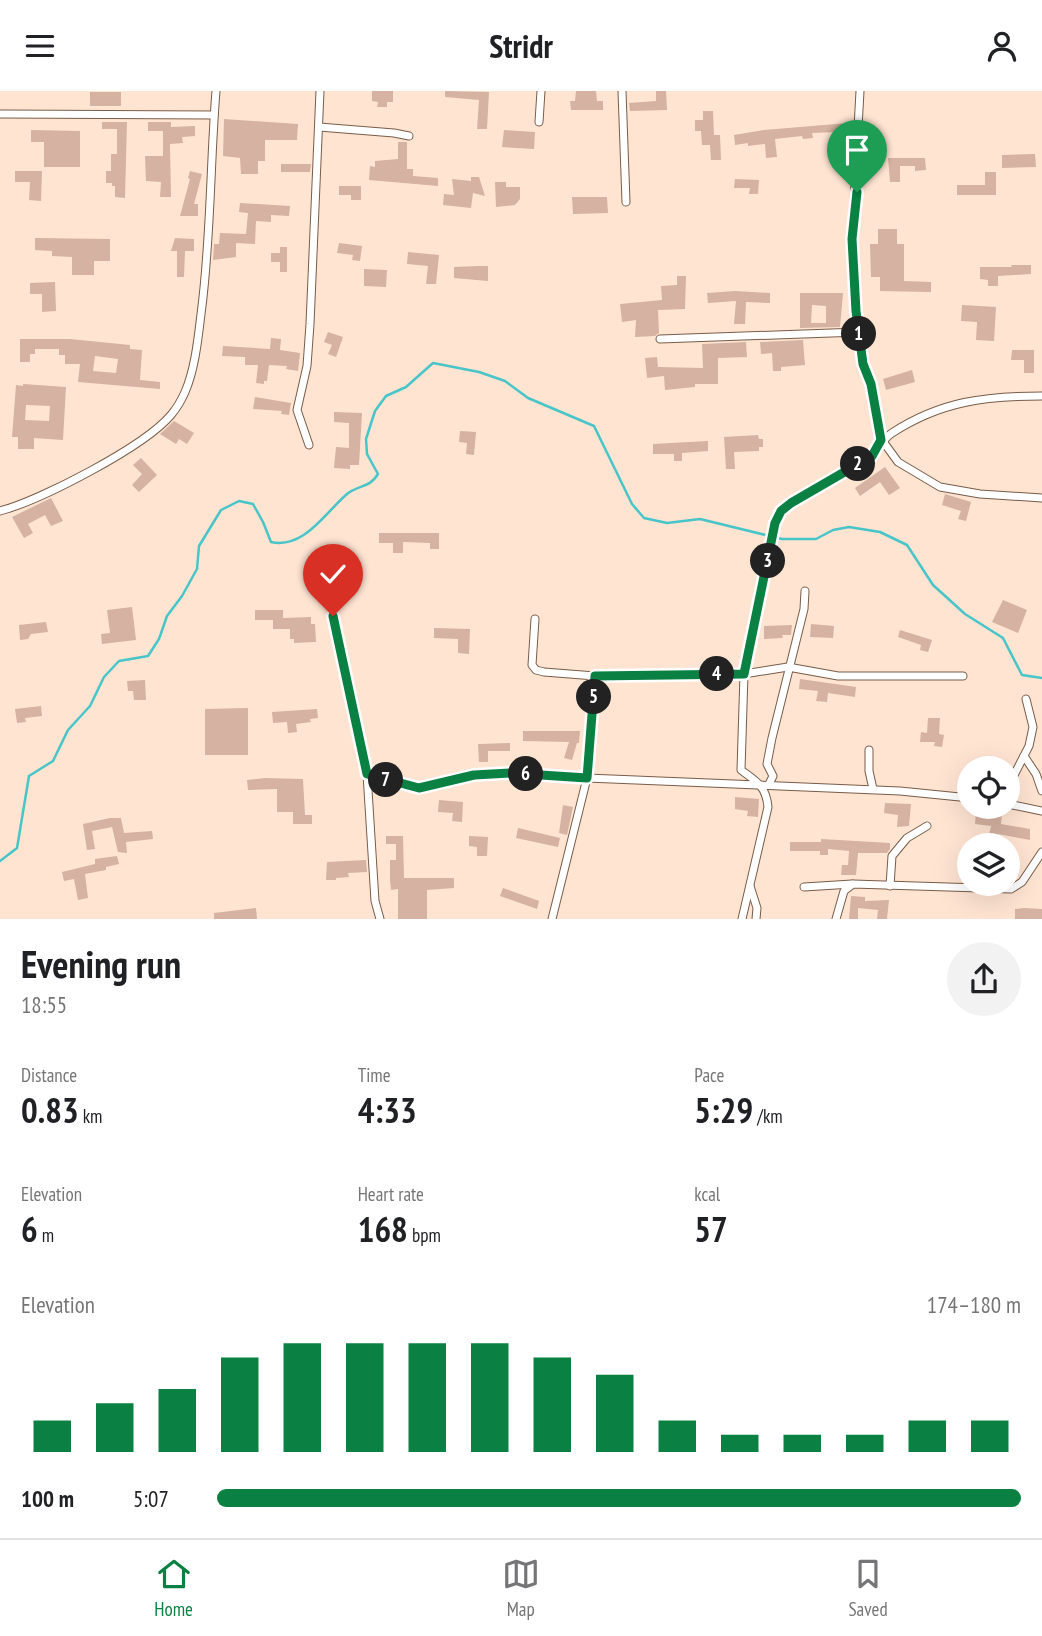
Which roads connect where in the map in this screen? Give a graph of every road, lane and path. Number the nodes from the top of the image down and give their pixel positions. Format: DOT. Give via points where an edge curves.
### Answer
graph roads {
  1 [pos="216,91"];
  2 [pos="320,91"];
  3 [pos="541,91"];
  4 [pos="622,91"];
  5 [pos="860,91"];
  6 [pos="0,114"];
  7 [pos="214,115"];
  8 [pos="539,122"];
  9 [pos="319,127"];
  10 [pos="409,136"];
  11 [pos="626,202"];
  12 [pos="859,332"];
  13 [pos="660,339"];
  14 [pos="1042,396"];
  15 [pos="881,440"];
  16 [pos="309,445"];
  17 [pos="1042,498"];
  18 [pos="0,510"];
  19 [pos="805,591"];
  20 [pos="333,616"];
  21 [pos="535,619"];
  22 [pos="788,667"];
  23 [pos="744,674"];
  24 [pos="595,676"];
  25 [pos="963,676"];
  26 [pos="1026,699"];
  27 [pos="869,750"];
  28 [pos="1024,756"];
  29 [pos="1020,765"];
  30 [pos="367,774"];
  31 [pos="587,778"];
  32 [pos="765,785"];
  33 [pos="873,789"];
  34 [pos="1042,791"];
  35 [pos="957,796"];
  36 [pos="1020,805"];
  37 [pos="1042,811"];
  38 [pos="927,826"];
  39 [pos="1042,852"];
  40 [pos="853,884"];
  41 [pos="750,885"];
  42 [pos="890,885"];
  43 [pos="804,887"];
  44 [pos="380,919"];
  45 [pos="552,919"];
  46 [pos="741,919"];
  47 [pos="756,919"];
  48 [pos="836,919"];
  1 -- 7 [label="street"];
  2 -- 9 [label="street"];
  3 -- 8 [label="street"];
  4 -- 11 [label="street"];
  5 -- 12 [label="street" via="852,239"];
  6 -- 7 [label="street"];
  7 -- 18 [label="street" via="205,288 185,392 171,415 116,455 64,484"];
  9 -- 10 [label="street"];
  9 -- 16 [label="street" via="309,345 297,410"];
  12 -- 13 [label="street"];
  12 -- 15 [label="street"];
  14 -- 15 [label="street" via="951,404 908,422"];
  15 -- 17 [label="street" via="898,462 940,487"];
  15 -- 23 [label="street" via="872,456 781,511"];
  19 -- 22 [label="street"];
  20 -- 30 [label="street"];
  21 -- 24 [label="street" via="531,657 536,670"];
  22 -- 23 [label="street"];
  22 -- 25 [label="street" via="838,676"];
  22 -- 32 [label="street" via="767,764 773,776"];
  23 -- 24 [label="street"];
  23 -- 32 [label="street" via="741,770"];
  24 -- 31 [label="street"];
  26 -- 28 [label="street" via="1032,727"];
  27 -- 33 [label="street"];
  28 -- 29 [label="street"];
  28 -- 34 [label="street"];
  30 -- 31 [label="street" via="419,788 474,775"];
  30 -- 44 [label="street"];
  31 -- 32 [label="street"];
  31 -- 45 [label="street"];
  32 -- 33 [label="street"];
  32 -- 41 [label="street" via="768,807"];
  33 -- 35 [label="street"];
  36 -- 37 [label="street"];
  38 -- 42 [label="street" via="907,838 892,856"];
  39 -- 42 [label="street" via="1022,882 1010,889"];
  40 -- 42 [label="street"];
  40 -- 43 [label="street"];
  40 -- 48 [label="street" via="844,891"];
  41 -- 46 [label="street"];
  41 -- 47 [label="street"];
}
